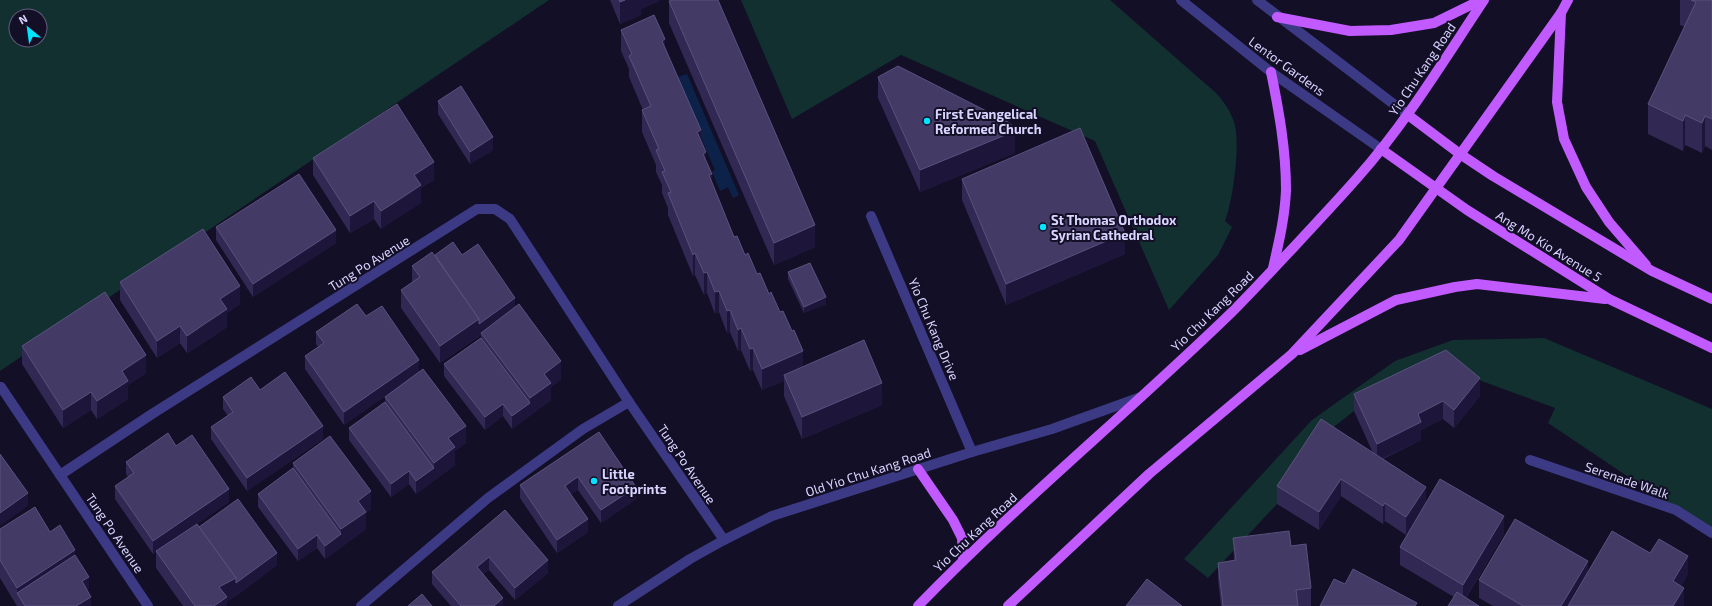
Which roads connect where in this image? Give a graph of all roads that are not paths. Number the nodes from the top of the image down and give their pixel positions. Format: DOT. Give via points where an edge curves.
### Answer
graph roads {
  1 [pos="1181,0"];
  2 [pos="1257,0"];
  3 [pos="1481,0"];
  4 [pos="1484,0"];
  5 [pos="1568,0"];
  6 [pos="1561,13"];
  7 [pos="1277,17"];
  8 [pos="1271,72"];
  9 [pos="1408,115"];
  10 [pos="1381,149"];
  11 [pos="1460,154"];
  12 [pos="1436,188"];
  13 [pos="871,216"];
  14 [pos="1272,270"];
  15 [pos="1652,271"];
  16 [pos="1712,299"];
  17 [pos="1609,300"];
  18 [pos="1712,348"];
  19 [pos="1292,354"];
  20 [pos="1,387"];
  21 [pos="1141,397"];
  22 [pos="629,402"];
  23 [pos="972,452"];
  24 [pos="1530,460"];
  25 [pos="918,469"];
  26 [pos="60,475"];
  27 [pos="1712,534"];
  28 [pos="724,540"];
  29 [pos="963,559"];
  30 [pos="148,606"];
  31 [pos="361,606"];
  32 [pos="618,606"];
  33 [pos="918,606"];
  34 [pos="1008,606"];
  1 -- 8 [label="street, Lentor Gardens"];
  2 -- 7 [label="street"];
  3 -- 7 [label="main road" via="1434,23 1391,30 1350,31"];
  4 -- 9 [label="main road, Yio Chu Kang Road"];
  5 -- 6 [label="main road"];
  6 -- 11 [label="main road"];
  6 -- 15 [label="main road" via="1557,102 1564,139 1586,187 1609,222"];
  7 -- 9 [label="street"];
  8 -- 10 [label="street, Lentor Gardens"];
  8 -- 14 [label="main road" via="1281,117 1286,190 1281,233"];
  9 -- 10 [label="main road, Yio Chu Kang Road"];
  9 -- 11 [label="main road"];
  10 -- 12 [label="main road, Ang Mo Kio Avenue 5"];
  10 -- 14 [label="main road, Yio Chu Kang Road"];
  11 -- 12 [label="main road"];
  11 -- 15 [label="main road"];
  12 -- 17 [label="main road, Ang Mo Kio Avenue 5"];
  12 -- 19 [label="main road" via="1399,240"];
  13 -- 23 [label="street, Yio Chu Kang Drive"];
  14 -- 21 [label="main road, Yio Chu Kang Road" via="1234,310"];
  15 -- 16 [label="main road"];
  17 -- 18 [label="main road, Ang Mo Kio Avenue 5"];
  17 -- 19 [label="main road" via="1477,284 1455,287 1396,300"];
  19 -- 34 [label="main road" via="1149,474"];
  20 -- 26 [label="street, Tung Po Avenue"];
  21 -- 23 [label="street, Old Yio Chu Kang Road" via="1052,429"];
  21 -- 29 [label="main road, Yio Chu Kang Road"];
  22 -- 26 [label="street, Tung Po Avenue" via="510,219 495,209 477,209"];
  22 -- 28 [label="street, Tung Po Avenue"];
  22 -- 31 [label="street" via="582,429 488,498"];
  23 -- 25 [label="street, Old Yio Chu Kang Road"];
  24 -- 27 [label="street, Serenade Walk" via="1676,510"];
  25 -- 28 [label="street, Old Yio Chu Kang Road" via="772,516"];
  25 -- 29 [label="main road" via="953,520 962,538"];
  26 -- 30 [label="street, Tung Po Avenue"];
  28 -- 32 [label="street, Old Yio Chu Kang Road"];
  29 -- 33 [label="main road, Yio Chu Kang Road"];
}
